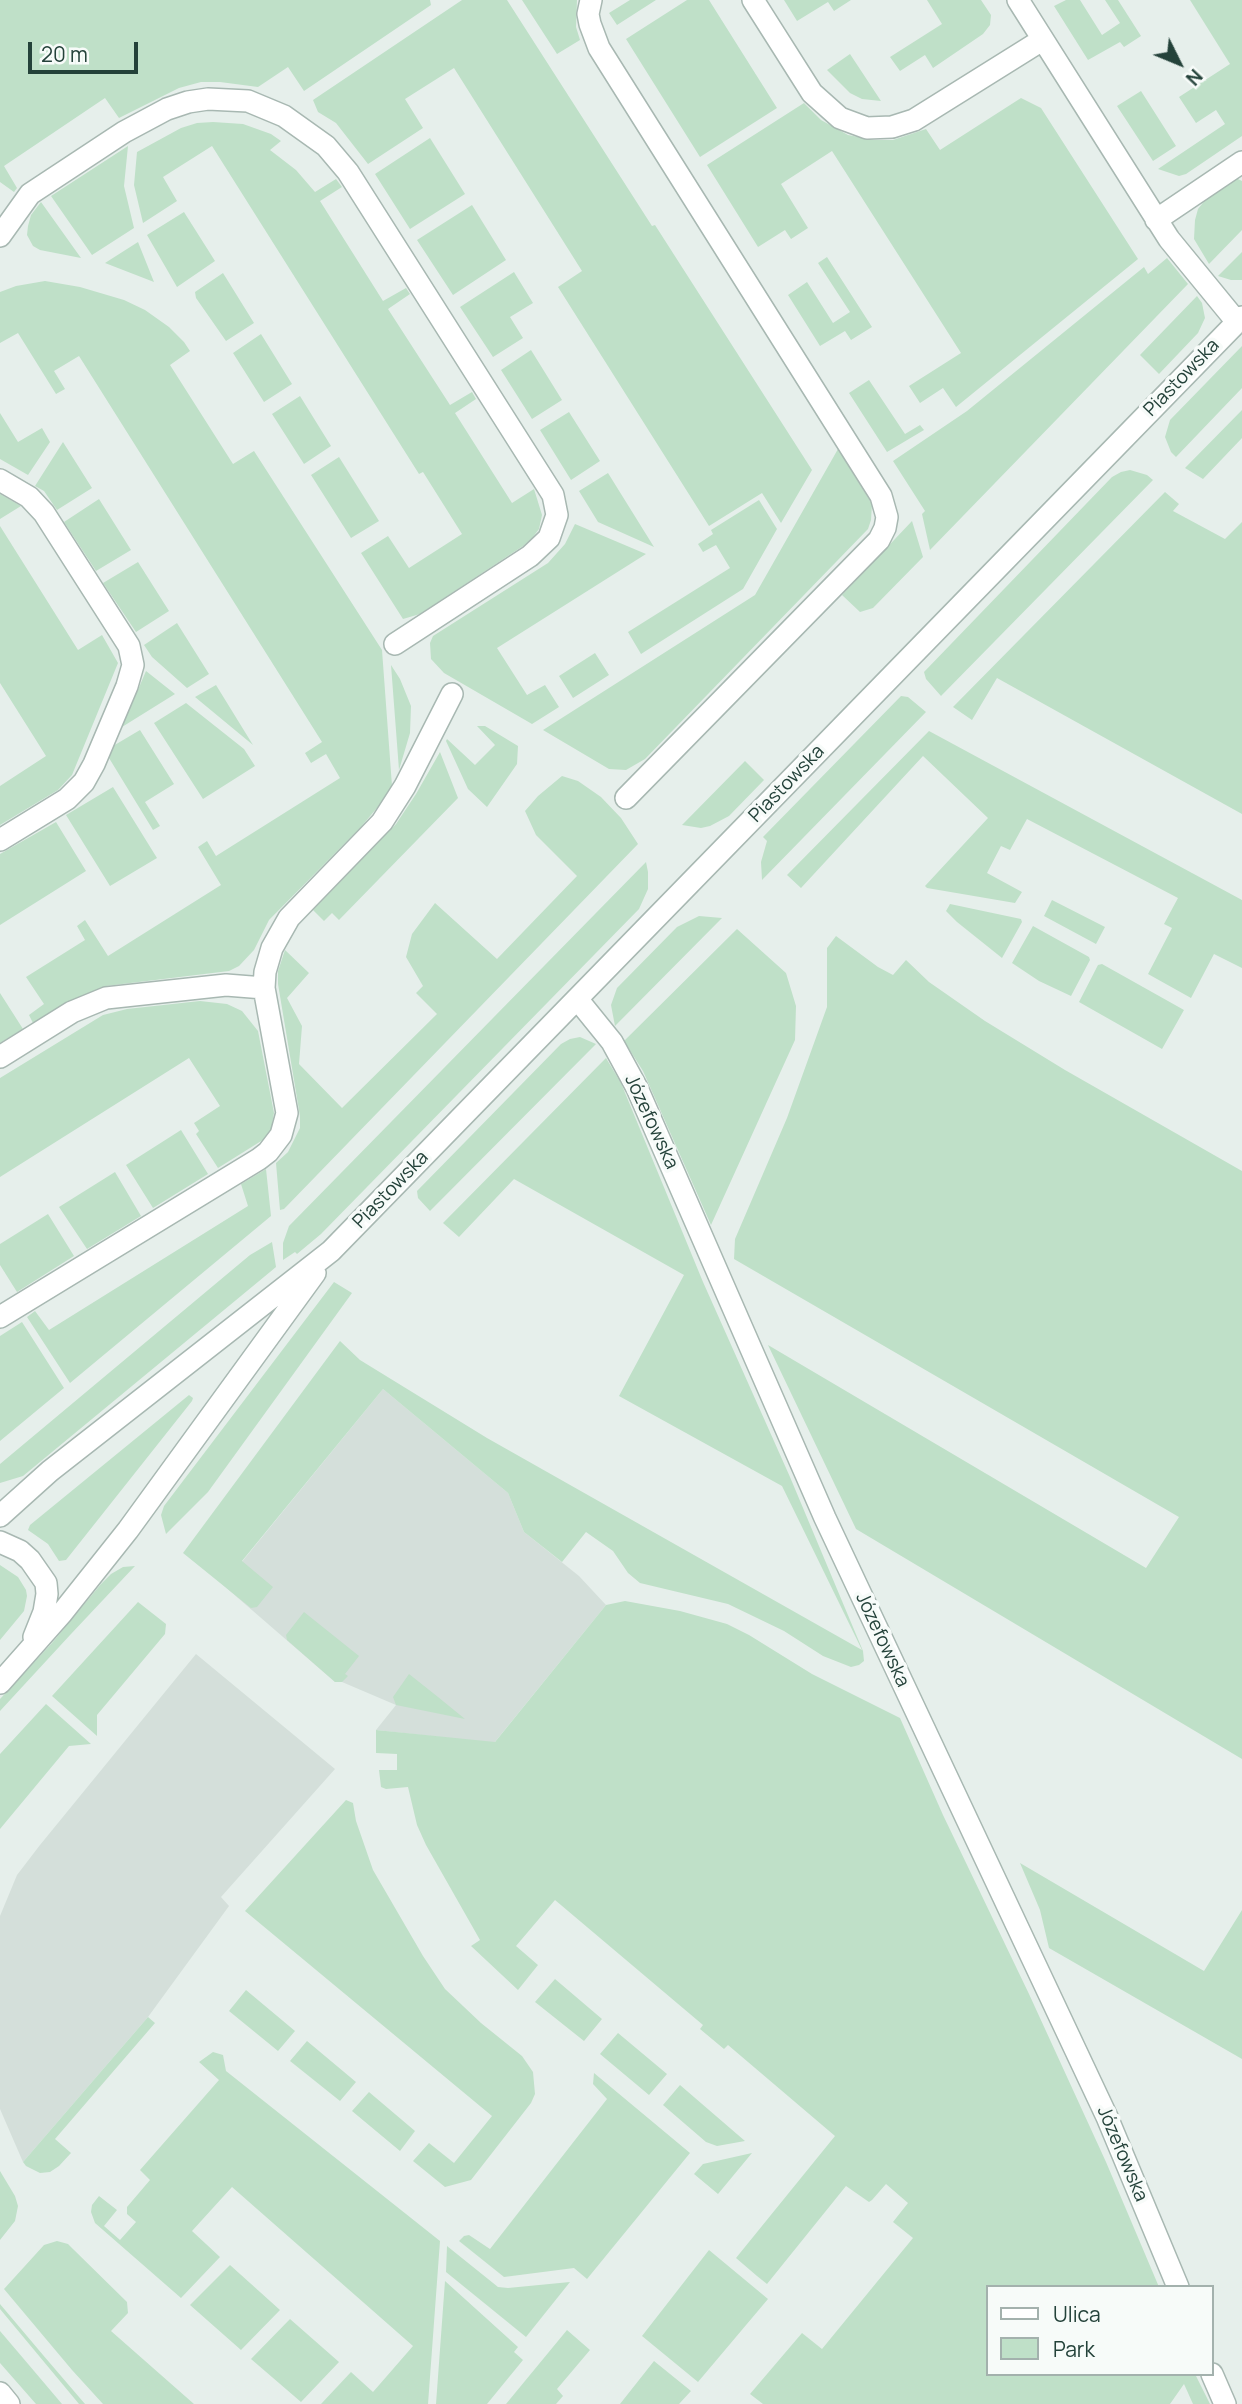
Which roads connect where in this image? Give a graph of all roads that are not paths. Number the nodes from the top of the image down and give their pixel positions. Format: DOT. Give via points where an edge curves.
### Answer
graph roads {
  1 [pos="591,0"];
  2 [pos="753,0"];
  3 [pos="1018,0"];
  4 [pos="1042,40"];
  5 [pos="1242,162"];
  6 [pos="1156,219"];
  7 [pos="0,236"];
  8 [pos="1239,320"];
  9 [pos="0,480"];
  10 [pos="396,644"];
  11 [pos="452,694"];
  12 [pos="626,798"];
  13 [pos="0,840"];
  14 [pos="264,988"];
  15 [pos="578,1000"];
  16 [pos="0,1057"];
  17 [pos="331,1251"];
  18 [pos="0,1317"];
  19 [pos="0,1516"];
  20 [pos="0,1542"];
  21 [pos="16,1666"];
  22 [pos="0,1683"];
  23 [pos="1177,2285"];
  24 [pos="1213,2376"];
  25 [pos="0,2393"];
  26 [pos="9,2404"];
  27 [pos="1225,2404"];
  1 -- 12 [label="street" via="590,24 599,48 881,496 887,517 879,540"];
  2 -- 4 [label="street" via="812,93 840,118 867,128 914,120"];
  3 -- 4 [label="street"];
  4 -- 6 [label="street"];
  5 -- 6 [label="street"];
  6 -- 8 [label="street"];
  7 -- 10 [label="street" via="38,189 136,125 188,102 248,102 284,116 326,146 348,172 553,495 557,514 549,538 536,552"];
  8 -- 15 [label="street, Piastowska"];
  9 -- 13 [label="street" via="29,497 44,513 130,646 133,665 84,782 67,799"];
  11 -- 14 [label="street" via="382,822 282,928 267,961"];
  14 -- 16 [label="street" via="216,985 106,998 72,1012"];
  14 -- 18 [label="street" via="287,1113 275,1144 259,1159"];
  15 -- 17 [label="street, Piastowska"];
  15 -- 23 [label="street, Józefowska" via="612,1042 637,1087 825,1518 1107,2117"];
  17 -- 19 [label="street, Piastowska"];
  17 -- 21 [label="street, Piastowska" via="128,1530"];
  20 -- 21 [label="street, Piastowska" via="20,1551 46,1583 44,1612"];
  21 -- 22 [label="street, Piastowska"];
  24 -- 27 [label="street"];
  25 -- 26 [label="street"];
}
